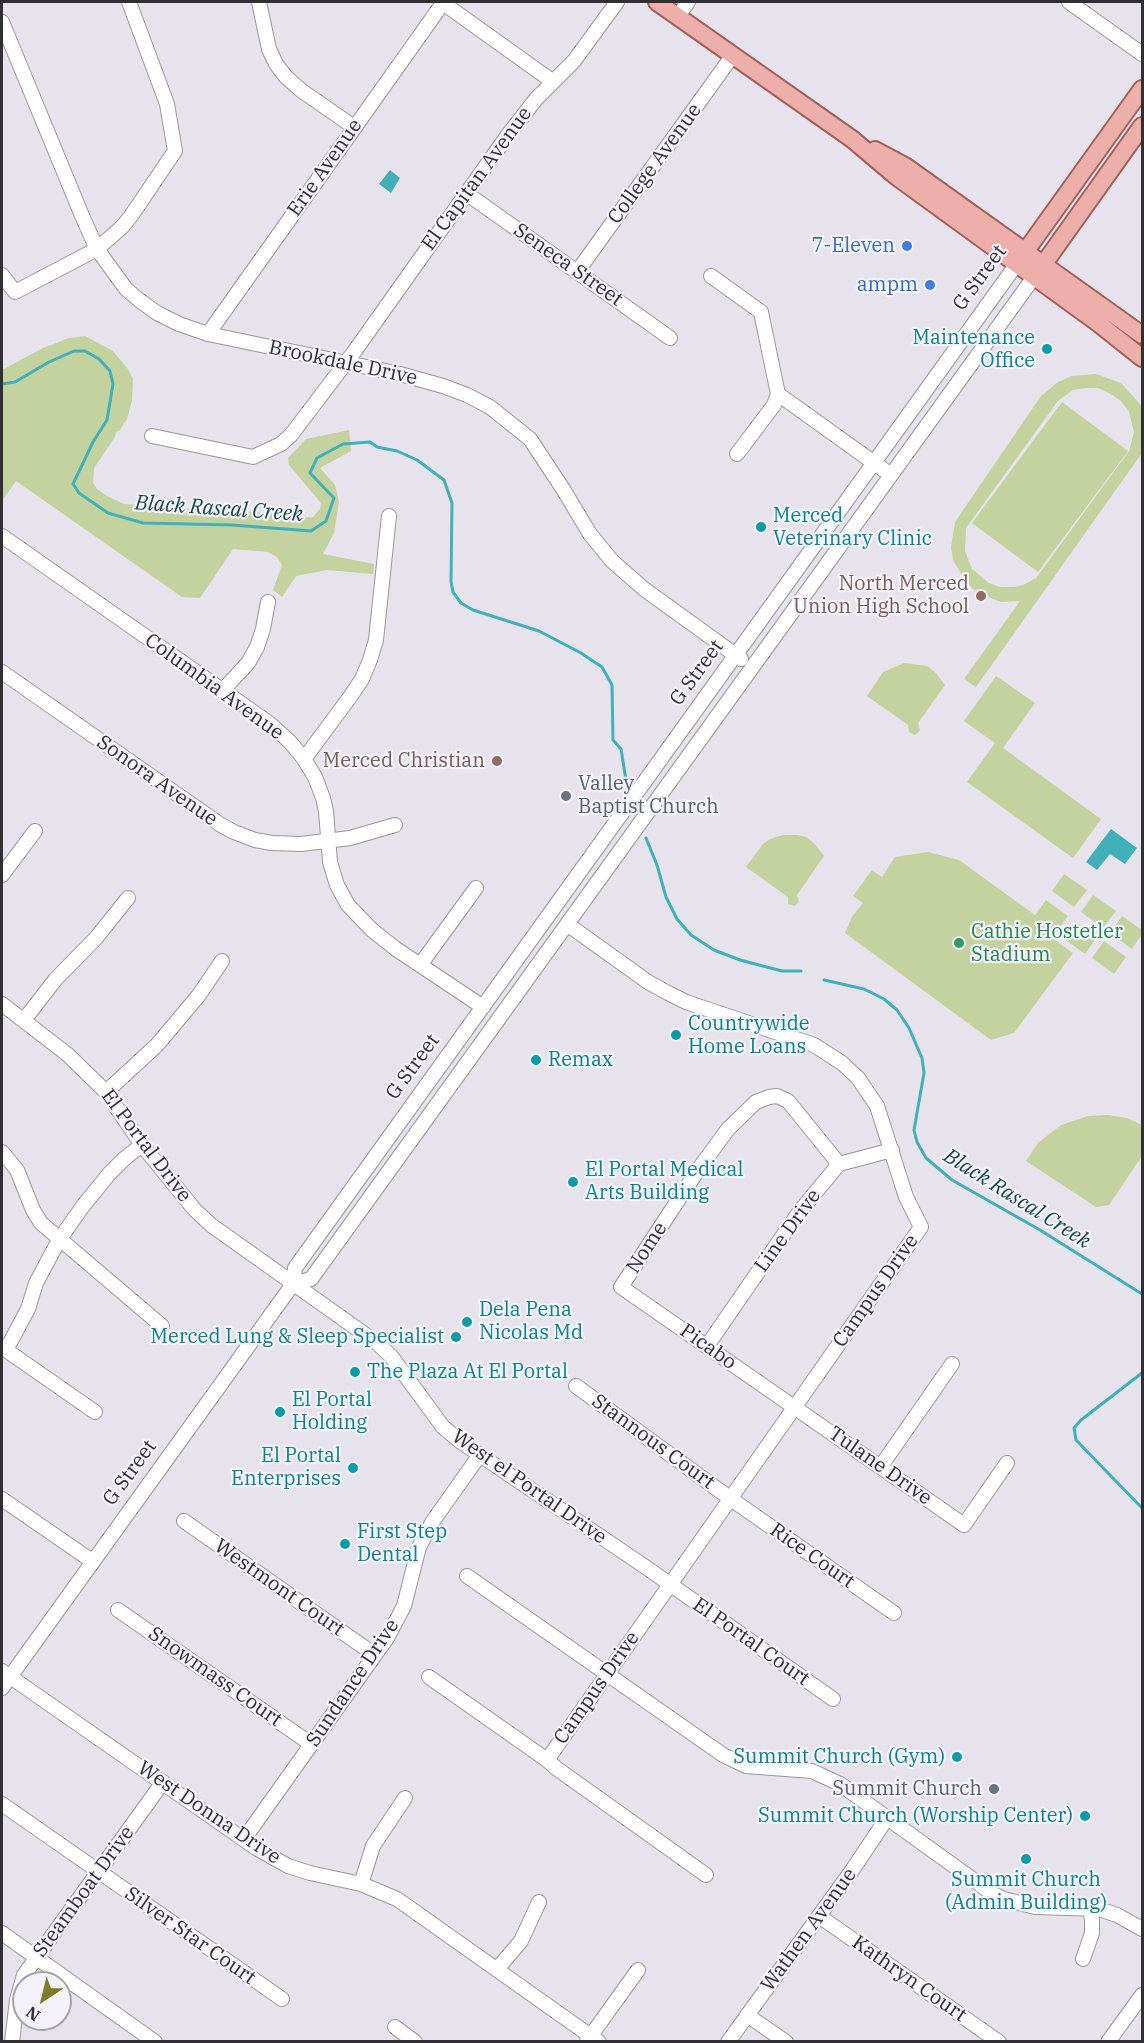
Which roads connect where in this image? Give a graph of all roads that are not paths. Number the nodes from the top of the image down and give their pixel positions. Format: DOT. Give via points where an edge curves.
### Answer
graph roads {
  1 [pos="129,2"];
  2 [pos="259,2"];
  3 [pos="617,2"];
  4 [pos="657,2"];
  5 [pos="687,2"];
  6 [pos="1069,2"];
  7 [pos="678,16"];
  8 [pos="2,22"];
  9 [pos="1143,54"];
  10 [pos="734,55"];
  11 [pos="552,81"];
  12 [pos="1143,89"];
  13 [pos="354,126"];
  14 [pos="1143,126"];
  15 [pos="852,139"];
  16 [pos="466,193"];
  17 [pos="98,249"];
  18 [pos="1026,250"];
  19 [pos="1016,265"];
  20 [pos="1039,270"];
  21 [pos="577,272"];
  22 [pos="2,275"];
  23 [pos="711,276"];
  24 [pos="208,334"];
  25 [pos="1143,335"];
  26 [pos="670,338"];
  27 [pos="1143,358"];
  28 [pos="345,363"];
  29 [pos="778,394"];
  30 [pos="152,436"];
  31 [pos="737,454"];
  32 [pos="874,462"];
  33 [pos="891,475"];
  34 [pos="389,516"];
  35 [pos="2,536"];
  36 [pos="268,602"];
  37 [pos="736,655"];
  38 [pos="753,666"];
  39 [pos="2,672"];
  40 [pos="222,691"];
  41 [pos="304,759"];
  42 [pos="395,825"];
  43 [pos="35,831"];
  44 [pos="329,842"];
  45 [pos="2,875"];
  46 [pos="476,888"];
  47 [pos="128,898"];
  48 [pos="567,924"];
  49 [pos="222,961"];
  50 [pos="420,965"];
  51 [pos="2,1004"];
  52 [pos="483,1007"];
  53 [pos="24,1020"];
  54 [pos="106,1092"];
  55 [pos="142,1145"];
  56 [pos="892,1150"];
  57 [pos="2,1152"];
  58 [pos="839,1164"];
  59 [pos="59,1240"];
  60 [pos="294,1284"];
  61 [pos="621,1287"];
  62 [pos="162,1326"];
  63 [pos="707,1346"];
  64 [pos="952,1364"];
  65 [pos="576,1386"];
  66 [pos="795,1406"];
  67 [pos="95,1412"];
  68 [pos="479,1456"];
  69 [pos="1007,1463"];
  70 [pos="881,1466"];
  71 [pos="730,1498"];
  72 [pos="2,1499"];
  73 [pos="184,1521"];
  74 [pos="92,1561"];
  75 [pos="467,1576"];
  76 [pos="670,1584"];
  77 [pos="118,1610"];
  78 [pos="894,1613"];
  79 [pos="375,1655"];
  80 [pos="6,1673"];
  81 [pos="607,1674"];
  82 [pos="429,1677"];
  83 [pos="2,1688"];
  84 [pos="833,1699"];
  85 [pos="311,1744"];
  86 [pos="548,1760"];
  87 [pos="163,1782"];
  88 [pos="405,1798"];
  89 [pos="2,1804"];
  90 [pos="887,1818"];
  91 [pos="244,1839"];
  92 [pos="99,1872"];
  93 [pos="706,1875"];
  94 [pos="362,1884"];
  95 [pos="539,1902"];
  96 [pos="1090,1908"];
  97 [pos="819,1916"];
  98 [pos="1143,1929"];
  99 [pos="2,1933"];
  100 [pos="38,1958"];
  101 [pos="1083,1959"];
  102 [pos="498,1968"];
  103 [pos="638,1970"];
  104 [pos="1143,1995"];
  105 [pos="282,1999"];
  106 [pos="747,2015"];
  107 [pos="395,2027"];
  108 [pos="592,2039"];
  109 [pos="12,2042"];
  110 [pos="155,2042"];
  111 [pos="415,2042"];
  112 [pos="729,2042"];
  113 [pos="786,2042"];
  114 [pos="999,2042"];
  115 [pos="1108,2042"];
  1 -- 17 [label="street" via="167,104 176,151 131,216"];
  2 -- 13 [label="street" via="276,64 302,91"];
  3 -- 11 [label="street, El Capitan Avenue" via="574,61"];
  4 -- 7 [label="main road"];
  5 -- 7 [label="street"];
  6 -- 9 [label="street"];
  7 -- 10 [label="main road"];
  8 -- 17 [label="street, Brookdale Drive"];
  10 -- 15 [label="main road"];
  10 -- 21 [label="street, College Avenue"];
  11 -- 13 [label="street, Erie Avenue" via="443,3"];
  11 -- 16 [label="street, El Capitan Avenue"];
  12 -- 18 [label="main road, G Street"];
  13 -- 24 [label="street, Erie Avenue"];
  14 -- 20 [label="main road, G Street"];
  15 -- 18 [label="main road" via="905,166"];
  15 -- 19 [label="main road"];
  16 -- 21 [label="street, Seneca Street"];
  16 -- 28 [label="street, El Capitan Avenue"];
  17 -- 22 [label="street" via="15,292"];
  17 -- 24 [label="street, Brookdale Drive" via="126,289 139,300 179,324"];
  18 -- 19 [label="main road, G Street"];
  18 -- 20 [label="main road"];
  19 -- 20 [label="main road"];
  19 -- 32 [label="street, G Street"];
  20 -- 25 [label="main road"];
  20 -- 27 [label="main road"];
  20 -- 33 [label="street, G Street"];
  21 -- 26 [label="street, Seneca Street"];
  23 -- 29 [label="street" via="761,312"];
  24 -- 28 [label="street, Brookdale Drive"];
  28 -- 30 [label="street, El Capitan Avenue" via="291,435 253,457"];
  28 -- 37 [label="street, Brookdale Drive" via="443,386 490,407 530,440 590,534 612,561"];
  29 -- 31 [label="street"];
  29 -- 32 [label="street"];
  32 -- 33 [label="street"];
  32 -- 37 [label="street, G Street"];
  33 -- 38 [label="street, G Street"];
  34 -- 41 [label="street" via="370,660 351,697"];
  35 -- 40 [label="street, Columbia Avenue"];
  36 -- 40 [label="street" via="263,629 248,663"];
  37 -- 38 [label="street, Brookdale Drive"];
  37 -- 52 [label="street, G Street"];
  38 -- 48 [label="street, G Street"];
  39 -- 44 [label="street, Sonora Avenue" via="227,829 272,843"];
  40 -- 41 [label="street, Columbia Avenue" via="280,732"];
  41 -- 44 [label="street, Columbia Avenue" via="323,798"];
  42 -- 44 [label="street, Sonora Avenue"];
  43 -- 45 [label="street"];
  44 -- 50 [label="street, Columbia Avenue" via="330,862 348,905 372,930"];
  46 -- 50 [label="street"];
  47 -- 53 [label="street"];
  48 -- 56 [label="street, Campus Drive" via="648,982 686,1002 826,1051 851,1071 872,1096"];
  48 -- 60 [label="street, G Street" via="311,1279"];
  49 -- 54 [label="street" via="157,1045"];
  50 -- 52 [label="street, Columbia Avenue"];
  51 -- 53 [label="street, El Portal Drive"];
  52 -- 60 [label="street, G Street" via="295,1268"];
  53 -- 54 [label="street, El Portal Drive"];
  54 -- 55 [label="street, El Portal Drive"];
  55 -- 59 [label="street" via="109,1174"];
  55 -- 60 [label="street, El Portal Drive" via="211,1225"];
  56 -- 58 [label="street"];
  56 -- 66 [label="street, Campus Drive" via="906,1197 921,1227"];
  57 -- 59 [label="street" via="17,1170 41,1223"];
  58 -- 61 [label="street, Nome" via="788,1101 777,1096 756,1102 722,1137"];
  58 -- 63 [label="street, Line Drive" via="800,1211"];
  59 -- 62 [label="street"];
  59 -- 67 [label="street" via="6,1350"];
  60 -- 68 [label="street, West el Portal Drive" via="391,1356 444,1427"];
  60 -- 74 [label="street, G Street"];
  61 -- 63 [label="street, Picabo"];
  63 -- 66 [label="street, Picabo"];
  64 -- 70 [label="street"];
  65 -- 71 [label="street, Stannous Court"];
  66 -- 70 [label="street, Tulane Drive"];
  66 -- 71 [label="street, Campus Drive"];
  68 -- 76 [label="street, West el Portal Drive"];
  68 -- 79 [label="street, Sundance Drive" via="419,1547 404,1606"];
  69 -- 70 [label="street, Tulane Drive" via="964,1525"];
  71 -- 76 [label="street, Campus Drive"];
  71 -- 78 [label="street, Rice Court"];
  72 -- 74 [label="street"];
  73 -- 79 [label="street, Westmont Court"];
  74 -- 80 [label="street, G Street"];
  75 -- 81 [label="street"];
  76 -- 81 [label="street, Campus Drive"];
  76 -- 84 [label="street, El Portal Court"];
  77 -- 85 [label="street, Snowmass Court"];
  79 -- 85 [label="street, Sundance Drive"];
  80 -- 83 [label="street, G Street"];
  80 -- 87 [label="street, West Donna Drive"];
  81 -- 86 [label="street, Campus Drive"];
  81 -- 90 [label="street" via="723,1755 746,1766 812,1771 840,1784"];
  82 -- 86 [label="street"];
  85 -- 91 [label="street, Sundance Drive"];
  86 -- 93 [label="street"];
  87 -- 91 [label="street, West Donna Drive"];
  87 -- 92 [label="street, Steamboat Drive"];
  88 -- 94 [label="street" via="373,1846"];
  89 -- 92 [label="street, Silver Star Court"];
  90 -- 96 [label="street" via="1004,1899 1035,1907"];
  90 -- 97 [label="street, Wathen Avenue"];
  91 -- 94 [label="street, West Donna Drive" via="288,1866"];
  92 -- 100 [label="street, Steamboat Drive"];
  92 -- 105 [label="street, Silver Star Court"];
  94 -- 102 [label="street, West Donna Drive" via="404,1903"];
  95 -- 102 [label="street" via="521,1941"];
  96 -- 98 [label="street" via="1117,1914"];
  96 -- 101 [label="street" via="1092,1933"];
  97 -- 106 [label="street, Wathen Avenue"];
  97 -- 114 [label="street, Kathryn Court"];
  99 -- 100 [label="street"];
  100 -- 109 [label="street, Steamboat Drive" via="20,1987"];
  100 -- 110 [label="street"];
  102 -- 108 [label="street, West Donna Drive"];
  103 -- 108 [label="street"];
  104 -- 115 [label="street"];
  106 -- 112 [label="street, Wathen Avenue"];
  106 -- 113 [label="street"];
  107 -- 111 [label="street"];
}
